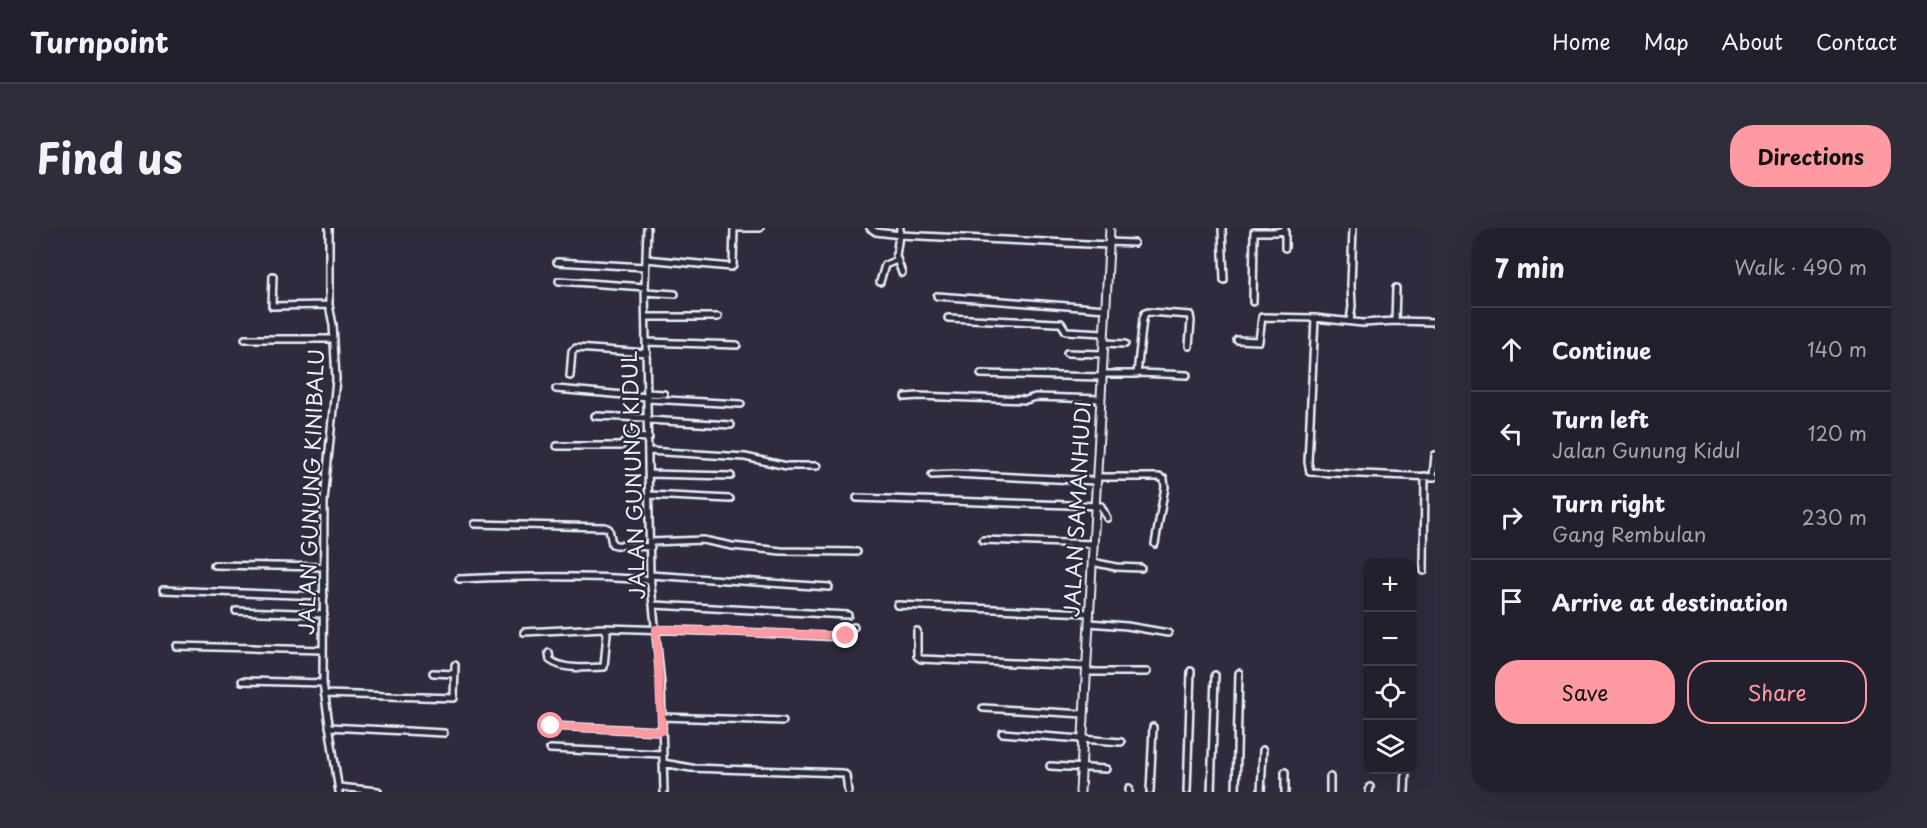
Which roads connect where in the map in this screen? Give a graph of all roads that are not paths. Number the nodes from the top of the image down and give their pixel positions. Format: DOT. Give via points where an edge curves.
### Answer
graph roads {
  1 [pos="329,228"];
  2 [pos="647,228"];
  3 [pos="736,228"];
  4 [pos="760,228"];
  5 [pos="870,228"];
  6 [pos="900,228"];
  7 [pos="929,228"];
  8 [pos="1110,228"];
  9 [pos="1222,228"];
  10 [pos="1353,228"];
  11 [pos="1285,229"];
  12 [pos="900,235"];
  13 [pos="930,236"];
  14 [pos="1134,243"];
  15 [pos="1109,244"];
  16 [pos="1285,248"];
  17 [pos="646,259"];
  18 [pos="897,260"];
  19 [pos="557,262"];
  20 [pos="645,267"];
  21 [pos="902,273"];
  22 [pos="273,276"];
  23 [pos="559,280"];
  24 [pos="1224,280"];
  25 [pos="880,282"];
  26 [pos="1396,288"];
  27 [pos="645,289"];
  28 [pos="675,294"];
  29 [pos="937,297"];
  30 [pos="1253,302"];
  31 [pos="329,305"];
  32 [pos="1106,309"];
  33 [pos="646,317"];
  34 [pos="718,317"];
  35 [pos="948,318"];
  36 [pos="1315,318"];
  37 [pos="1350,321"];
  38 [pos="1395,321"];
  39 [pos="1435,322"];
  40 [pos="1104,333"];
  41 [pos="245,339"];
  42 [pos="334,339"];
  43 [pos="1237,340"];
  44 [pos="646,342"];
  45 [pos="1104,343"];
  46 [pos="1125,344"];
  47 [pos="737,345"];
  48 [pos="1189,346"];
  49 [pos="647,353"];
  50 [pos="1067,353"];
  51 [pos="1103,354"];
  52 [pos="1138,373"];
  53 [pos="981,374"];
  54 [pos="1102,375"];
  55 [pos="1187,375"];
  56 [pos="570,376"];
  57 [pos="556,389"];
  58 [pos="664,394"];
  59 [pos="648,396"];
  60 [pos="905,397"];
  61 [pos="1101,399"];
  62 [pos="741,404"];
  63 [pos="595,416"];
  64 [pos="648,419"];
  65 [pos="731,425"];
  66 [pos="649,438"];
  67 [pos="557,446"];
  68 [pos="648,451"];
  69 [pos="1435,455"];
  70 [pos="817,466"];
  71 [pos="649,474"];
  72 [pos="932,475"];
  73 [pos="731,476"];
  74 [pos="1425,476"];
  75 [pos="1434,477"];
  76 [pos="1097,479"];
  77 [pos="649,495"];
  78 [pos="857,498"];
  79 [pos="730,499"];
  80 [pos="1095,506"];
  81 [pos="1107,518"];
  82 [pos="475,524"];
  83 [pos="983,540"];
  84 [pos="1093,544"];
  85 [pos="1155,544"];
  86 [pos="651,545"];
  87 [pos="856,552"];
  88 [pos="1092,562"];
  89 [pos="214,565"];
  90 [pos="324,567"];
  91 [pos="1141,568"];
  92 [pos="1424,571"];
  93 [pos="651,577"];
  94 [pos="459,579"];
  95 [pos="829,587"];
  96 [pos="164,591"];
  97 [pos="324,596"];
  98 [pos="654,605"];
  99 [pos="897,605"];
  100 [pos="236,611"];
  101 [pos="1089,613"];
  102 [pos="324,614"];
  103 [pos="848,615"];
  104 [pos="1089,623"];
  105 [pos="854,627"];
  106 [pos="604,628"];
  107 [pos="656,629"];
  108 [pos="916,631"];
  109 [pos="524,632"];
  110 [pos="1168,633"];
  111 [pos="176,646"];
  112 [pos="323,650"];
  113 [pos="549,653"];
  114 [pos="455,664"];
  115 [pos="1086,669"];
  116 [pos="1191,671"];
  117 [pos="1147,672"];
  118 [pos="433,673"];
  119 [pos="1239,673"];
  120 [pos="455,674"];
  121 [pos="1215,675"];
  122 [pos="242,681"];
  123 [pos="322,683"];
  124 [pos="324,694"];
  125 [pos="983,708"];
  126 [pos="1084,714"];
  127 [pos="662,717"];
  128 [pos="783,721"];
  129 [pos="551,726"];
  130 [pos="329,727"];
  131 [pos="1153,727"];
  132 [pos="662,731"];
  133 [pos="444,733"];
  134 [pos="1002,734"];
  135 [pos="1083,738"];
  136 [pos="1121,741"];
  137 [pos="550,748"];
  138 [pos="1263,750"];
  139 [pos="662,754"];
  140 [pos="663,763"];
  141 [pos="1050,766"];
  142 [pos="1081,768"];
  143 [pos="1107,769"];
  144 [pos="1285,772"];
  145 [pos="1406,774"];
  146 [pos="1330,777"];
  147 [pos="339,789"];
  148 [pos="378,791"];
  149 [pos="664,792"];
  150 [pos="848,792"];
  151 [pos="1080,792"];
  152 [pos="1150,792"];
  153 [pos="1187,792"];
  154 [pos="1211,792"];
  155 [pos="1236,792"];
  156 [pos="1261,792"];
  157 [pos="1285,792"];
  158 [pos="1330,792"];
  159 [pos="1405,792"];
  1 -- 31 [label="street, JALAN GUNUNG KINIBALU"];
  2 -- 17 [label="street, JALAN GUNUNG KIDUL"];
  3 -- 4 [label="street"];
  3 -- 17 [label="street" via="731,267"];
  5 -- 12 [label="street"];
  6 -- 12 [label="street"];
  7 -- 13 [label="street"];
  8 -- 15 [label="street, JALAN SAMANHUDI"];
  9 -- 24 [label="street"];
  10 -- 37 [label="street"];
  11 -- 16 [label="street"];
  11 -- 30 [label="street" via="1254,232"];
  12 -- 13 [label="street"];
  12 -- 18 [label="street"];
  13 -- 15 [label="street"];
  14 -- 15 [label="street"];
  15 -- 32 [label="street, JALAN SAMANHUDI"];
  17 -- 20 [label="street, JALAN GUNUNG KIDUL"];
  18 -- 21 [label="street"];
  18 -- 25 [label="street" via="883,268"];
  19 -- 20 [label="street"];
  20 -- 27 [label="street, JALAN GUNUNG KIDUL"];
  22 -- 31 [label="street" via="272,306"];
  23 -- 27 [label="street"];
  26 -- 38 [label="street"];
  27 -- 28 [label="street"];
  27 -- 33 [label="street, JALAN GUNUNG KIDUL"];
  29 -- 32 [label="street"];
  31 -- 42 [label="street, JALAN GUNUNG KINIBALU"];
  32 -- 40 [label="street, JALAN SAMANHUDI"];
  33 -- 34 [label="street"];
  33 -- 44 [label="street, JALAN GUNUNG KIDUL"];
  35 -- 40 [label="street" via="1050,322 1060,323 1066,331"];
  36 -- 37 [label="street"];
  36 -- 43 [label="street" via="1262,317 1259,341"];
  36 -- 74 [label="street" via="1310,472"];
  37 -- 38 [label="street"];
  38 -- 39 [label="street"];
  40 -- 45 [label="street, JALAN SAMANHUDI"];
  41 -- 42 [label="street"];
  42 -- 90 [label="street, JALAN GUNUNG KINIBALU" via="336,379 324,501"];
  44 -- 47 [label="street"];
  44 -- 49 [label="street, JALAN GUNUNG KIDUL"];
  45 -- 46 [label="street"];
  45 -- 51 [label="street, JALAN SAMANHUDI"];
  48 -- 52 [label="street" via="1190,315 1145,313"];
  49 -- 56 [label="street" via="574,349"];
  49 -- 59 [label="street, JALAN GUNUNG KIDUL"];
  50 -- 51 [label="street"];
  51 -- 54 [label="street, JALAN SAMANHUDI"];
  52 -- 54 [label="street"];
  52 -- 55 [label="street"];
  53 -- 54 [label="street"];
  54 -- 61 [label="street, JALAN SAMANHUDI"];
  57 -- 59 [label="street"];
  58 -- 59 [label="street"];
  59 -- 62 [label="street"];
  59 -- 64 [label="street, JALAN GUNUNG KIDUL"];
  60 -- 61 [label="street"];
  61 -- 76 [label="street, JALAN SAMANHUDI"];
  63 -- 64 [label="street"];
  64 -- 65 [label="street"];
  64 -- 66 [label="street, JALAN GUNUNG KIDUL"];
  66 -- 67 [label="street" via="629,437 621,446"];
  66 -- 68 [label="street, JALAN GUNUNG KIDUL"];
  68 -- 70 [label="street"];
  68 -- 71 [label="street, JALAN GUNUNG KIDUL"];
  69 -- 75 [label="street"];
  71 -- 73 [label="street"];
  71 -- 77 [label="street, JALAN GUNUNG KIDUL"];
  72 -- 76 [label="street"];
  74 -- 75 [label="street"];
  74 -- 92 [label="street"];
  76 -- 80 [label="street, JALAN SAMANHUDI"];
  76 -- 85 [label="street" via="1164,479"];
  77 -- 79 [label="street"];
  77 -- 86 [label="street, JALAN GUNUNG KIDUL"];
  78 -- 80 [label="street"];
  80 -- 81 [label="street" via="1102,507"];
  80 -- 84 [label="street, JALAN SAMANHUDI"];
  82 -- 86 [label="street" via="605,527 612,544"];
  83 -- 84 [label="street"];
  84 -- 88 [label="street, JALAN SAMANHUDI"];
  86 -- 87 [label="street" via="703,540 781,551"];
  86 -- 93 [label="street, JALAN GUNUNG KIDUL"];
  88 -- 91 [label="street"];
  88 -- 101 [label="street, JALAN SAMANHUDI"];
  89 -- 90 [label="street"];
  90 -- 97 [label="street, JALAN GUNUNG KINIBALU"];
  93 -- 94 [label="street" via="552,575"];
  93 -- 95 [label="street"];
  93 -- 98 [label="street, JALAN GUNUNG KIDUL"];
  96 -- 97 [label="street"];
  97 -- 102 [label="street, JALAN GUNUNG KINIBALU"];
  98 -- 103 [label="street"];
  98 -- 107 [label="street, JALAN GUNUNG KIDUL"];
  99 -- 101 [label="street"];
  100 -- 102 [label="street"];
  101 -- 104 [label="street, JALAN SAMANHUDI"];
  102 -- 112 [label="street, JALAN GUNUNG KINIBALU"];
  104 -- 110 [label="street"];
  104 -- 115 [label="street, JALAN SAMANHUDI"];
  105 -- 107 [label="street" via="843,637"];
  106 -- 107 [label="street"];
  106 -- 109 [label="street"];
  106 -- 113 [label="street" via="604,667 553,663"];
  107 -- 127 [label="street, JALAN GUNUNG KIDUL"];
  108 -- 115 [label="street" via="917,656 921,659"];
  111 -- 112 [label="street"];
  112 -- 123 [label="street, JALAN GUNUNG KINIBALU"];
  114 -- 120 [label="street"];
  115 -- 117 [label="street"];
  115 -- 126 [label="street, JALAN SAMANHUDI"];
  116 -- 153 [label="street"];
  118 -- 120 [label="street"];
  119 -- 155 [label="street"];
  120 -- 124 [label="street" via="454,698"];
  121 -- 154 [label="street"];
  122 -- 123 [label="street"];
  123 -- 124 [label="street, JALAN GUNUNG KINIBALU"];
  124 -- 130 [label="street, JALAN GUNUNG KINIBALU"];
  125 -- 126 [label="street"];
  126 -- 135 [label="street, JALAN SAMANHUDI"];
  127 -- 128 [label="street"];
  127 -- 132 [label="street, JALAN GUNUNG KIDUL"];
  129 -- 132 [label="street"];
  130 -- 133 [label="street"];
  130 -- 147 [label="street, JALAN GUNUNG KINIBALU"];
  131 -- 152 [label="street"];
  132 -- 139 [label="street, JALAN GUNUNG KIDUL"];
  134 -- 135 [label="street"];
  135 -- 136 [label="street"];
  135 -- 142 [label="street, JALAN SAMANHUDI"];
  137 -- 139 [label="street"];
  138 -- 156 [label="street"];
  139 -- 140 [label="street, JALAN GUNUNG KIDUL"];
  140 -- 149 [label="street, JALAN GUNUNG KIDUL"];
  140 -- 150 [label="street" via="690,768 842,773 848,778"];
  141 -- 142 [label="street"];
  142 -- 143 [label="street"];
  142 -- 151 [label="street, JALAN SAMANHUDI"];
  144 -- 157 [label="street"];
  145 -- 159 [label="street"];
  146 -- 158 [label="street"];
  147 -- 148 [label="street"];
}
